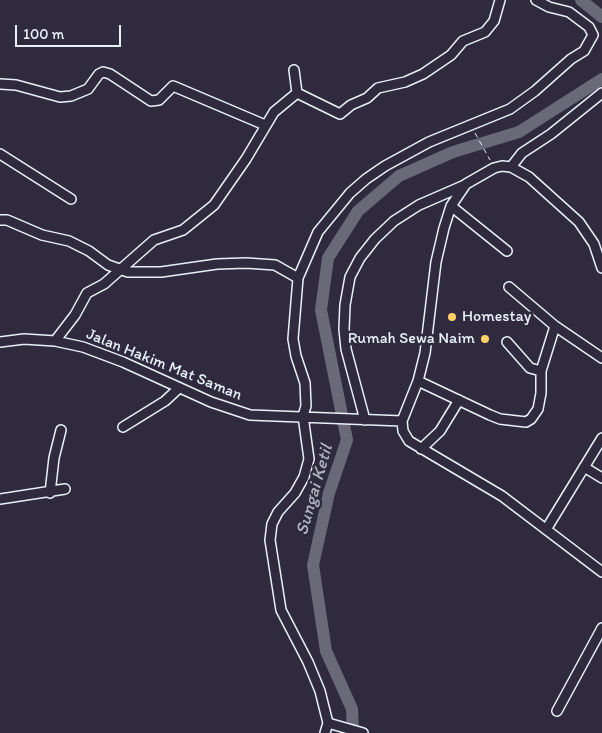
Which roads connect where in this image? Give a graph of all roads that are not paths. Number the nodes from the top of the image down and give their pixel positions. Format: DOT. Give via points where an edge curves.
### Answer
graph roads {
  1 [pos="500,0"];
  2 [pos="536,0"];
  3 [pos="551,3"];
  4 [pos="294,70"];
  5 [pos="0,84"];
  6 [pos="298,93"];
  7 [pos="602,93"];
  8 [pos="265,125"];
  9 [pos="0,154"];
  10 [pos="511,167"];
  11 [pos="466,184"];
  12 [pos="71,199"];
  13 [pos="451,206"];
  14 [pos="0,220"];
  15 [pos="602,238"];
  16 [pos="594,244"];
  17 [pos="506,251"];
  18 [pos="602,268"];
  19 [pos="119,270"];
  20 [pos="298,278"];
  21 [pos="510,287"];
  22 [pos="555,326"];
  23 [pos="55,341"];
  24 [pos="0,342"];
  25 [pos="507,342"];
  26 [pos="602,358"];
  27 [pos="541,371"];
  28 [pos="418,381"];
  29 [pos="179,388"];
  30 [pos="459,400"];
  31 [pos="303,416"];
  32 [pos="360,419"];
  33 [pos="402,421"];
  34 [pos="123,427"];
  35 [pos="60,430"];
  36 [pos="602,438"];
  37 [pos="421,449"];
  38 [pos="584,467"];
  39 [pos="602,478"];
  40 [pos="65,489"];
  41 [pos="50,492"];
  42 [pos="0,499"];
  43 [pos="546,528"];
  44 [pos="602,572"];
  45 [pos="602,628"];
  46 [pos="557,711"];
  47 [pos="332,724"];
  48 [pos="325,733"];
  49 [pos="363,733"];
  1 -- 6 [label="street" via="494,21 485,32 463,41 451,55 423,74 406,82 378,88 340,114"];
  2 -- 3 [label="street"];
  3 -- 20 [label="street" via="589,27 592,36 584,51 510,109 429,142 366,179 318,232"];
  4 -- 6 [label="street"];
  5 -- 8 [label="street" via="71,96 88,89 103,72 151,100 159,100 173,86"];
  6 -- 8 [label="street" via="279,107"];
  7 -- 10 [label="street" via="522,153"];
  8 -- 19 [label="street" via="214,206 183,230 154,240"];
  9 -- 12 [label="street"];
  10 -- 11 [label="street" via="494,168"];
  10 -- 16 [label="street" via="529,177 567,210"];
  11 -- 13 [label="street"];
  11 -- 32 [label="street" via="419,205 394,221 370,245 350,277 344,329"];
  13 -- 17 [label="street"];
  13 -- 28 [label="street" via="436,262 425,353"];
  14 -- 19 [label="street" via="75,244"];
  15 -- 16 [label="street"];
  16 -- 18 [label="street"];
  19 -- 20 [label="street" via="161,272 246,263 275,265"];
  19 -- 23 [label="street" via="104,284 87,293"];
  20 -- 31 [label="street" via="293,339 305,383"];
  21 -- 22 [label="street"];
  22 -- 26 [label="street"];
  22 -- 27 [label="street"];
  23 -- 24 [label="street, Jalan Hakim Mat Saman" via="24,339"];
  23 -- 29 [label="street, Jalan Hakim Mat Saman" via="83,346 110,356"];
  25 -- 27 [label="street" via="530,368"];
  27 -- 30 [label="street" via="538,409 526,422 500,419"];
  28 -- 30 [label="street"];
  28 -- 33 [label="street"];
  29 -- 31 [label="street, Jalan Hakim Mat Saman" via="250,415"];
  29 -- 34 [label="street" via="165,401"];
  30 -- 37 [label="street" via="440,431"];
  31 -- 32 [label="street, Jalan Hakim Mat Saman"];
  31 -- 47 [label="street" via="309,460 295,493 272,524 270,540 281,610 311,669"];
  32 -- 33 [label="street, Jalan Hakim Mat Saman"];
  33 -- 37 [label="street" via="409,441"];
  35 -- 41 [label="street"];
  36 -- 38 [label="street"];
  37 -- 43 [label="street" via="502,496"];
  38 -- 39 [label="street"];
  38 -- 43 [label="street"];
  40 -- 41 [label="street"];
  41 -- 42 [label="street"];
  43 -- 44 [label="street"];
  45 -- 46 [label="street"];
  47 -- 48 [label="street"];
  47 -- 49 [label="street"];
}
